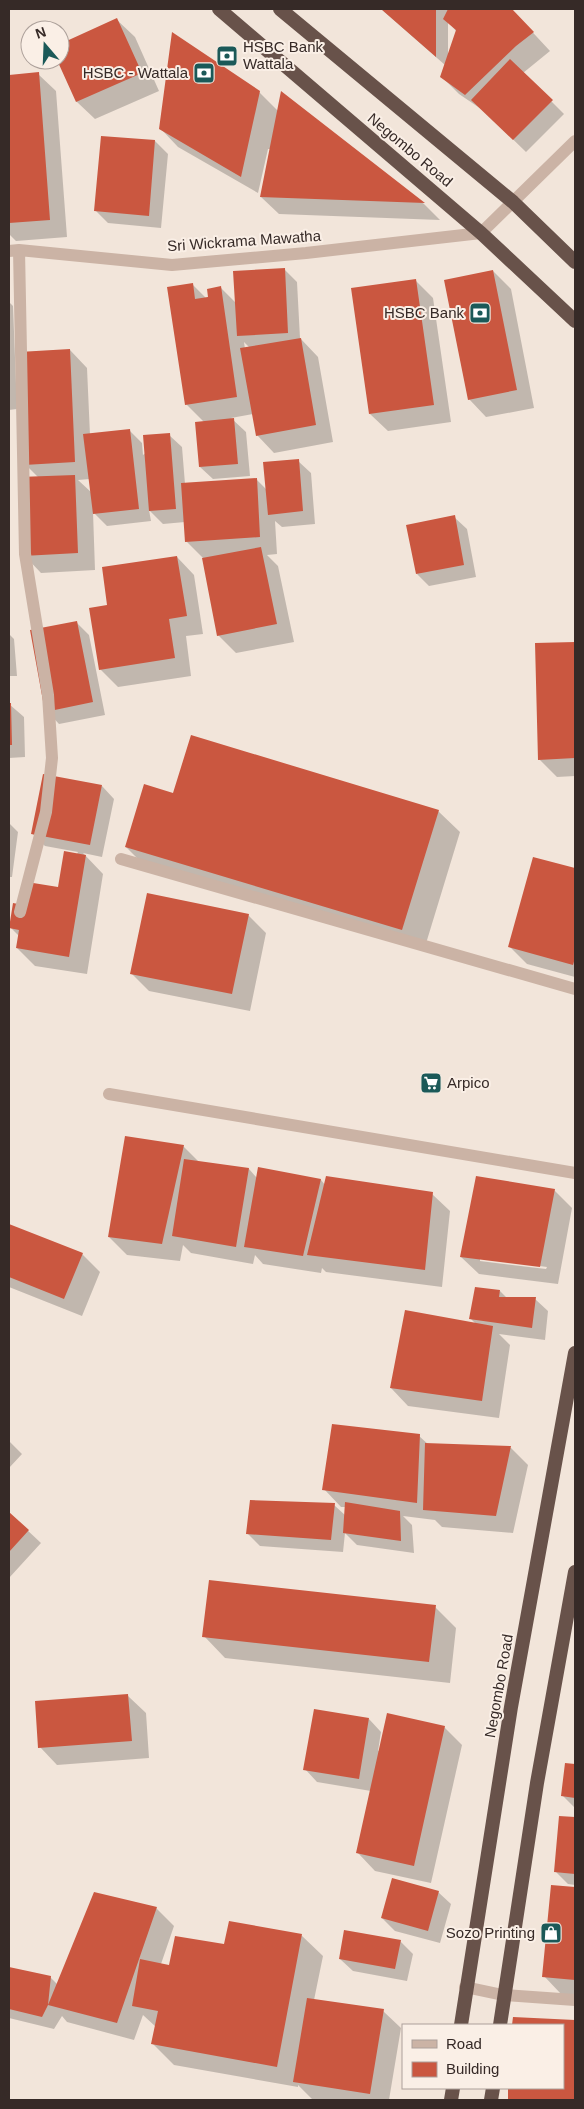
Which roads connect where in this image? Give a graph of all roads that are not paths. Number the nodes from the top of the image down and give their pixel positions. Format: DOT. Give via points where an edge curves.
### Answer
graph roads {
  1 [pos="218,9"];
  2 [pos="280,9"];
  3 [pos="575,141"];
  4 [pos="513,202"];
  5 [pos="481,233"];
  6 [pos="14,251"];
  7 [pos="575,262"];
  8 [pos="575,321"];
  9 [pos="121,859"];
  10 [pos="20,912"];
  11 [pos="575,989"];
  12 [pos="109,1094"];
  13 [pos="575,1173"];
  14 [pos="575,1353"];
  15 [pos="575,1572"];
  16 [pos="465,1987"];
  17 [pos="503,1996"];
  18 [pos="575,2000"];
  19 [pos="460,2024"];
  20 [pos="500,2024"];
  1 -- 5 [label="highway, Negombo Road"];
  2 -- 4 [label="highway, Negombo Road"];
  3 -- 4 [label="street"];
  4 -- 5 [label="street"];
  4 -- 7 [label="highway, Negombo Road"];
  5 -- 6 [label="street, Sri Wickrama Mawatha" via="172,265"];
  5 -- 8 [label="highway, Negombo Road"];
  6 -- 10 [label="street" via="25,554 48,695 52,758 46,812"];
  9 -- 11 [label="street"];
  12 -- 13 [label="street"];
  14 -- 16 [label="highway, Negombo Road" via="511,1707"];
  15 -- 17 [label="highway"];
  16 -- 17 [label="street"];
  16 -- 19 [label="highway, Negombo Road"];
  17 -- 18 [label="street"];
  17 -- 20 [label="highway"];
}
